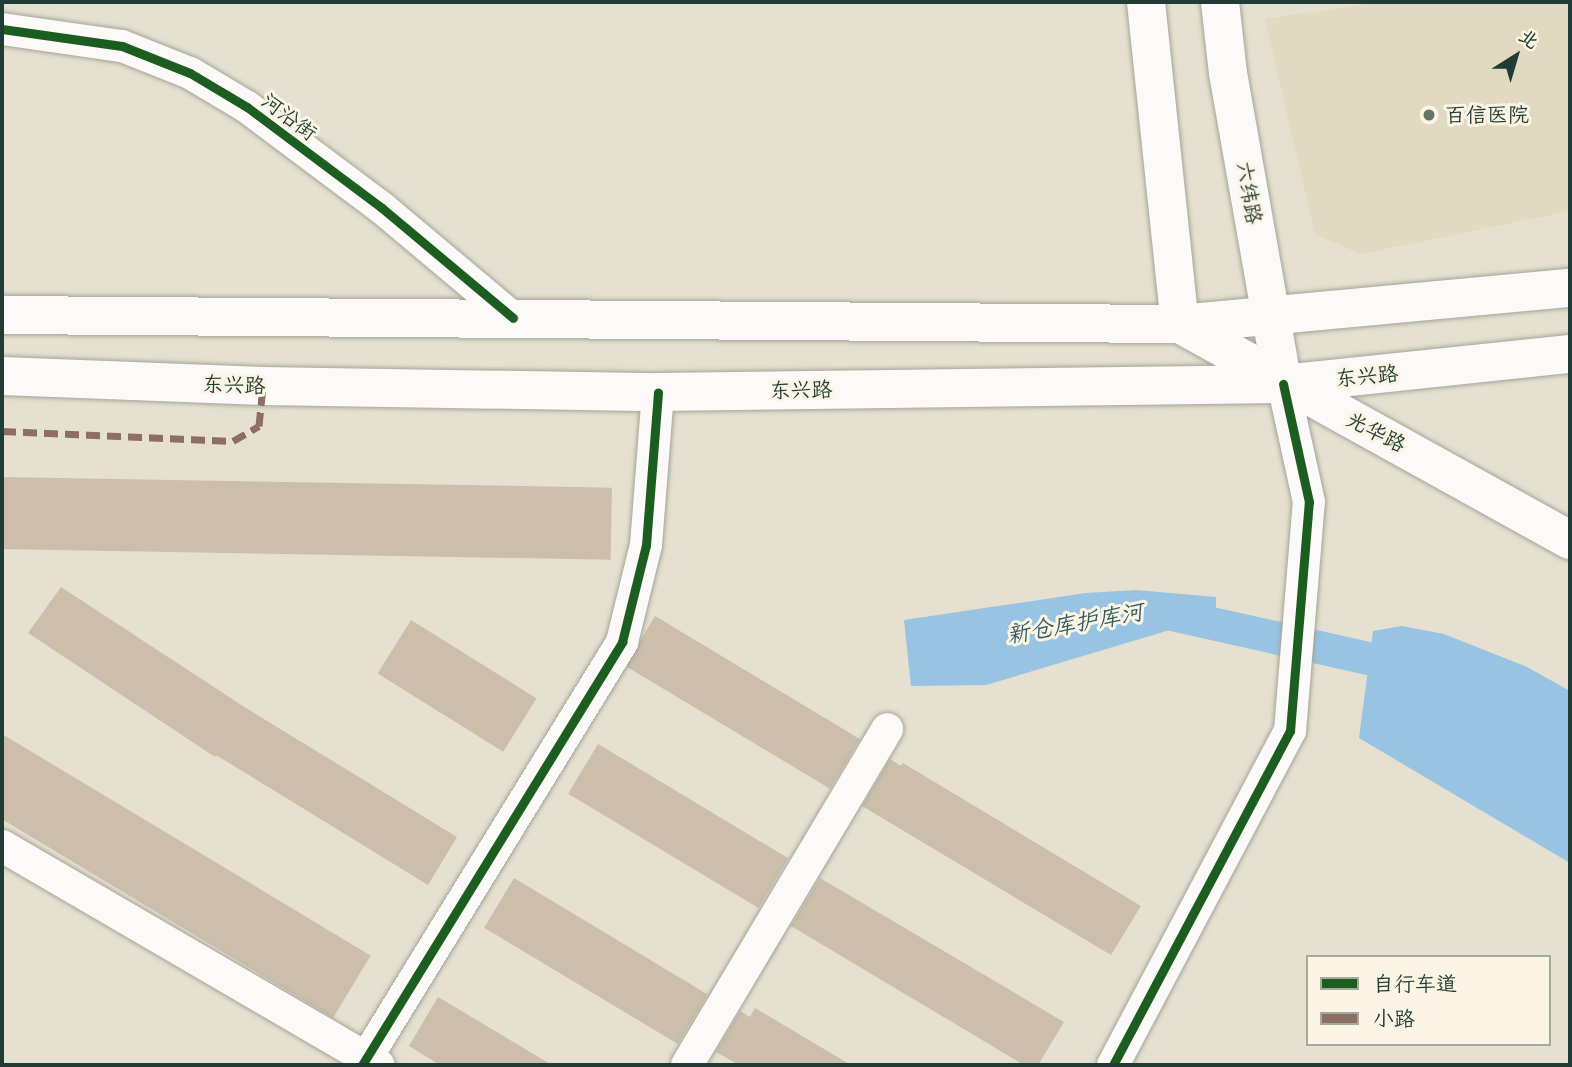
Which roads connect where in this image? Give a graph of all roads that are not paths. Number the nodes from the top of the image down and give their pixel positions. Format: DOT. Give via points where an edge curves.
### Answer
graph roads {
  1 [pos="1146,2"];
  2 [pos="1220,2"];
  3 [pos="2,29"];
  4 [pos="1570,288"];
  5 [pos="17,316"];
  6 [pos="1270,317"];
  7 [pos="513,318"];
  8 [pos="1180,324"];
  9 [pos="1570,355"];
  10 [pos="16,376"];
  11 [pos="1283,384"];
  12 [pos="658,392"];
  13 [pos="1570,540"];
  14 [pos="887,730"];
  15 [pos="2,846"];
  16 [pos="369,1063"];
  17 [pos="687,1065"];
  18 [pos="1113,1065"];
  1 -- 8 [label="main road"];
  2 -- 6 [label="main road, 六纬路"];
  3 -- 7 [label="street, 河沿街" via="122,46 190,73 247,107 382,208"];
  4 -- 6 [label="main road"];
  5 -- 7 [label="main road"];
  6 -- 8 [label="main road"];
  6 -- 11 [label="main road, 六纬路"];
  7 -- 8 [label="main road"];
  8 -- 11 [label="main road, 光华路"];
  9 -- 11 [label="main road, 东兴路"];
  10 -- 12 [label="main road, 东兴路" via="264,386"];
  11 -- 12 [label="main road, 东兴路"];
  11 -- 13 [label="main road, 光华路"];
  11 -- 18 [label="street" via="1309,502 1290,731"];
  12 -- 16 [label="street" via="646,545 622,642"];
  14 -- 17 [label="street"];
  15 -- 16 [label="street"];
}
